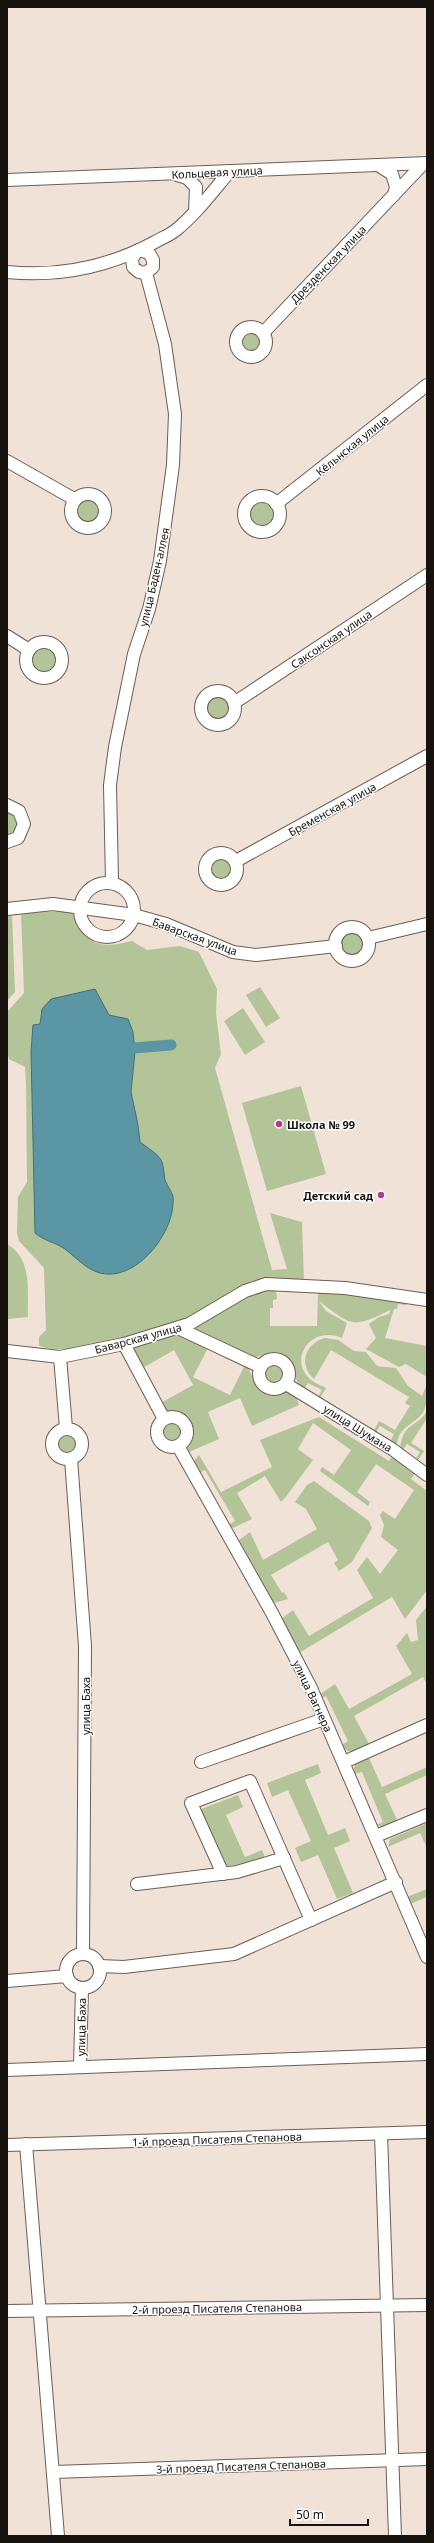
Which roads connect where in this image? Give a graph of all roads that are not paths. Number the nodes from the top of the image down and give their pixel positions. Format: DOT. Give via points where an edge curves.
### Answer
graph roads {
  1 [pos="425,164"];
  2 [pos="378,165"];
  3 [pos="230,171"];
  4 [pos="172,174"];
  5 [pos="7,180"];
  6 [pos="394,195"];
  7 [pos="195,211"];
  8 [pos="138,251"];
  9 [pos="7,272"];
  10 [pos="263,333"];
  11 [pos="427,385"];
  12 [pos="7,461"];
  13 [pos="74,499"];
  14 [pos="276,504"];
  15 [pos="427,575"];
  16 [pos="7,636"];
  17 [pos="29,650"];
  18 [pos="234,703"];
  19 [pos="427,756"];
  20 [pos="7,805"];
  21 [pos="7,842"];
  22 [pos="236,861"];
  23 [pos="112,881"];
  24 [pos="81,908"];
  25 [pos="7,909"];
  26 [pos="134,915"];
  27 [pos="427,924"];
  28 [pos="368,938"];
  29 [pos="336,946"];
  30 [pos="427,1300"];
  31 [pos="178,1328"];
  32 [pos="124,1344"];
  33 [pos="7,1351"];
  34 [pos="60,1357"];
  35 [pos="261,1367"];
  36 [pos="286,1384"];
  37 [pos="164,1419"];
  38 [pos="66,1428"];
  39 [pos="178,1446"];
  40 [pos="71,1459"];
  41 [pos="427,1475"];
  42 [pos="324,1719"];
  43 [pos="427,1725"];
  44 [pos="202,1762"];
  45 [pos="344,1762"];
  46 [pos="427,1815"];
  47 [pos="376,1836"];
  48 [pos="284,1858"];
  49 [pos="223,1874"];
  50 [pos="396,1882"];
  51 [pos="137,1884"];
  52 [pos="311,1920"];
  53 [pos="83,1954"];
  54 [pos="427,1956"];
  55 [pos="99,1966"];
  56 [pos="67,1976"];
  57 [pos="7,1981"];
  58 [pos="82,1988"];
  59 [pos="427,2054"];
  60 [pos="80,2067"];
  61 [pos="7,2070"];
  62 [pos="427,2132"];
  63 [pos="381,2134"];
  64 [pos="26,2144"];
  65 [pos="7,2145"];
  66 [pos="427,2305"];
  67 [pos="387,2306"];
  68 [pos="38,2310"];
  69 [pos="7,2311"];
  70 [pos="427,2459"];
  71 [pos="392,2461"];
  72 [pos="54,2472"];
  73 [pos="58,2536"];
  74 [pos="395,2536"];
  1 -- 2 [label="street, Кольцевая улица"];
  1 -- 6 [label="street, Дрезденская улица"];
  2 -- 3 [label="street, Кольцевая улица"];
  2 -- 6 [label="street" via="392,174 396,188"];
  3 -- 4 [label="street, Кольцевая улица"];
  3 -- 7 [label="street"];
  4 -- 5 [label="street, Кольцевая улица"];
  4 -- 7 [label="street" via="187,178 196,187 198,193"];
  6 -- 10 [label="street, Дрезденская улица"];
  7 -- 8 [label="street" via="176,230"];
  8 -- 9 [label="street" via="68,272 36,275"];
  8 -- 23 [label="street, улица Баден-аллея" via="132,259 133,267 139,272 146,273 165,344 175,414 173,466 160,560 149,609 134,654 115,747 110,785"];
  11 -- 14 [label="street, Кёльнская улица"];
  12 -- 13 [label="street"];
  15 -- 18 [label="street, Саксонская улица"];
  16 -- 17 [label="street"];
  19 -- 22 [label="street, Бременская улица"];
  20 -- 21 [label="street" via="19,811 24,824 18,838"];
  23 -- 24 [label="street" via="96,883 90,887"];
  23 -- 26 [label="street" via="125,888 131,896"];
  24 -- 25 [label="street, Баварская улица" via="53,904"];
  24 -- 26 [label="street, Баварская улица"];
  24 -- 26 [label="street" via="86,927 102,938 117,936 123,932"];
  26 -- 29 [label="street, Баварская улица" via="166,924 233,952 256,955"];
  27 -- 28 [label="street"];
  28 -- 29 [label="street" via="356,928 346,928 338,936"];
  28 -- 29 [label="street" via="367,952 356,960 343,958"];
  30 -- 31 [label="street, Баварская улица" via="345,1288 266,1284 245,1291"];
  31 -- 32 [label="street, Баварская улица"];
  31 -- 35 [label="street"];
  32 -- 34 [label="street, Баварская улица"];
  32 -- 37 [label="street"];
  33 -- 34 [label="street, Баварская улица"];
  34 -- 38 [label="street"];
  35 -- 36 [label="street" via="260,1382 268,1388 278,1389"];
  35 -- 36 [label="street" via="268,1360 283,1362 290,1374"];
  36 -- 41 [label="street, улица Шумана" via="392,1449"];
  37 -- 39 [label="street" via="157,1429 158,1439 166,1446"];
  37 -- 39 [label="street" via="176,1417 187,1427 187,1436"];
  38 -- 40 [label="street" via="76,1431 82,1439 80,1453"];
  38 -- 40 [label="street" via="54,1436 52,1446 61,1458"];
  39 -- 42 [label="street, улица Вагнера" via="272,1613"];
  40 -- 53 [label="street, улица Баха" via="85,1646"];
  42 -- 44 [label="street"];
  42 -- 45 [label="street, улица Вагнера"];
  43 -- 45 [label="street"];
  45 -- 47 [label="street, улица Вагнера"];
  46 -- 47 [label="street"];
  47 -- 50 [label="street, улица Вагнера"];
  48 -- 49 [label="street"];
  48 -- 49 [label="street" via="250,1781 191,1803"];
  48 -- 52 [label="street"];
  49 -- 51 [label="street"];
  50 -- 52 [label="street"];
  50 -- 54 [label="street, улица Вагнера"];
  52 -- 55 [label="street" via="234,1954 124,1967"];
  53 -- 55 [label="street" via="93,1958"];
  53 -- 56 [label="street" via="69,1961"];
  55 -- 58 [label="street, улица Баха" via="96,1981"];
  56 -- 57 [label="street"];
  56 -- 58 [label="street, улица Баха" via="72,1984"];
  58 -- 60 [label="street, улица Баха"];
  59 -- 60 [label="street"];
  60 -- 61 [label="street"];
  62 -- 63 [label="street, 1-й проезд Писателя Степанова"];
  63 -- 64 [label="street, 1-й проезд Писателя Степанова"];
  63 -- 67 [label="street"];
  64 -- 65 [label="street, 1-й проезд Писателя Степанова"];
  64 -- 68 [label="street"];
  66 -- 67 [label="street, 2-й проезд Писателя Степанова"];
  67 -- 68 [label="street, 2-й проезд Писателя Степанова"];
  67 -- 71 [label="street"];
  68 -- 69 [label="street, 2-й проезд Писателя Степанова"];
  68 -- 72 [label="street"];
  70 -- 71 [label="street, 3-й проезд Писателя Степанова"];
  71 -- 72 [label="street, 3-й проезд Писателя Степанова"];
  71 -- 74 [label="street"];
  72 -- 73 [label="street"];
}
